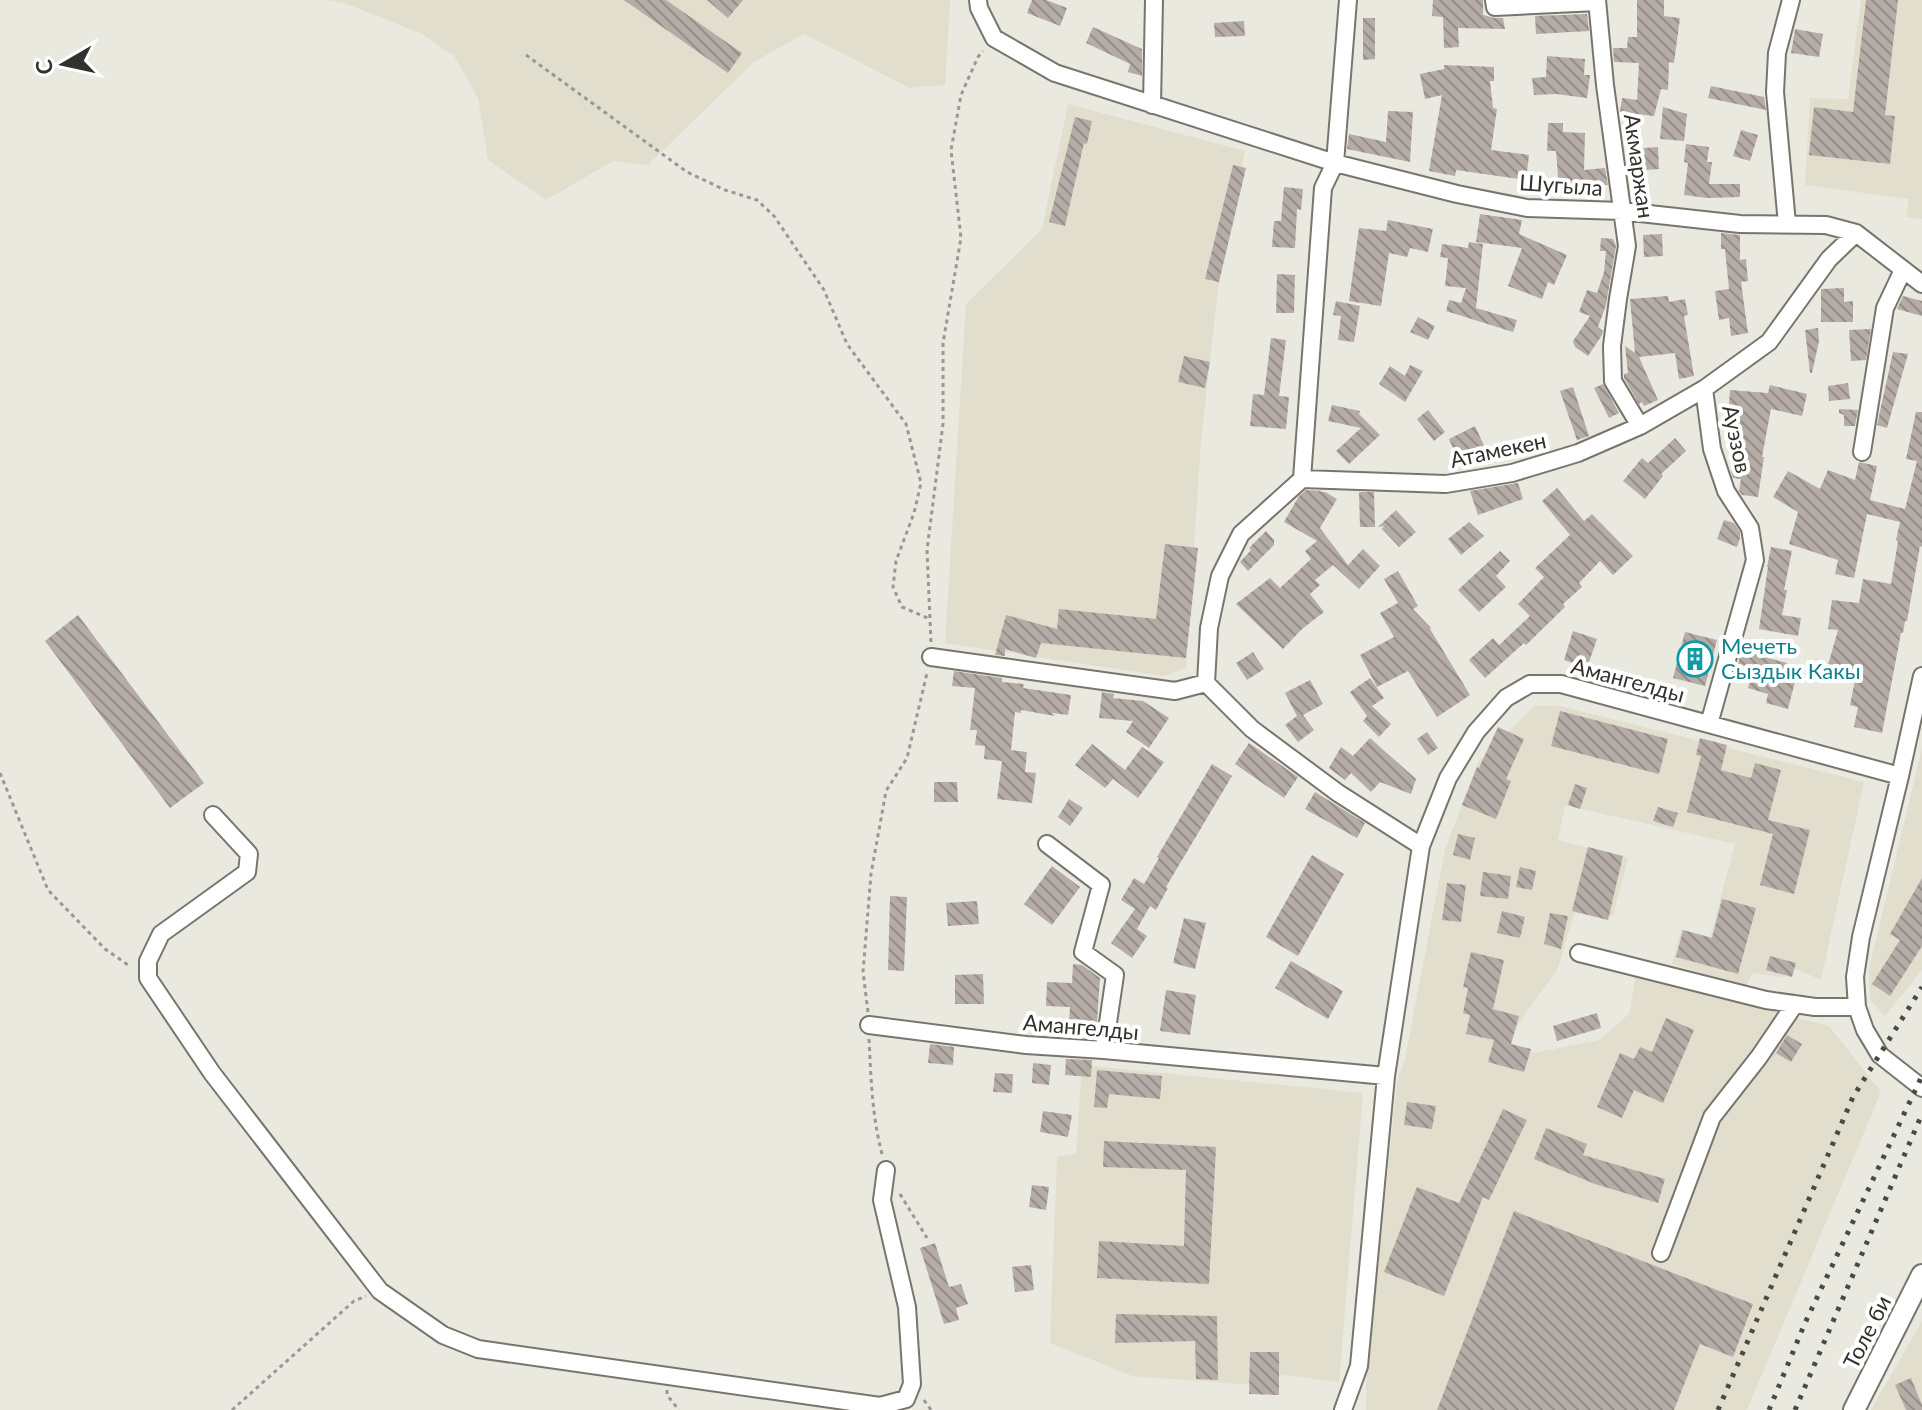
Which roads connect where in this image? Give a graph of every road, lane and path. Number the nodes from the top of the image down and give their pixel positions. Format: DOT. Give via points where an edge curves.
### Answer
graph roads {
  1 [pos="978,0"];
  2 [pos="1154,0"];
  3 [pos="1348,0"];
  4 [pos="1494,0"];
  5 [pos="1791,0"];
  6 [pos="1597,1"];
  7 [pos="994,38"];
  8 [pos="526,55"];
  9 [pos="1152,105"];
  10 [pos="1335,163"];
  11 [pos="1622,211"];
  12 [pos="1787,224"];
  13 [pos="1856,233"];
  14 [pos="1903,270"];
  15 [pos="1922,284"];
  16 [pos="1704,389"];
  17 [pos="1640,426"];
  18 [pos="1862,452"];
  19 [pos="1302,479"];
  20 [pos="930,619"];
  21 [pos="931,657"];
  22 [pos="1922,676"];
  23 [pos="1206,683"];
  24 [pos="1709,724"];
  25 [pos="0,773"];
  26 [pos="1900,776"];
  27 [pos="213,815"];
  28 [pos="1047,844"];
  29 [pos="1421,846"];
  30 [pos="1579,953"];
  31 [pos="148,978"];
  32 [pos="1795,1004"];
  33 [pos="1857,1007"];
  34 [pos="869,1025"];
  35 [pos="1104,1050"];
  36 [pos="1386,1076"];
  37 [pos="1922,1088"];
  38 [pos="886,1170"];
  39 [pos="927,1238"];
  40 [pos="1661,1253"];
  41 [pos="1922,1275"];
  42 [pos="380,1291"];
  43 [pos="232,1410"];
  44 [pos="1343,1410"];
  45 [pos="1854,1410"];
  1 -- 7 [label="street"];
  2 -- 9 [label="street"];
  3 -- 10 [label="street"];
  4 -- 6 [label="street" via="1495,7"];
  5 -- 12 [label="street" via="1777,53 1775,92"];
  6 -- 11 [label="street, Акмаржан"];
  7 -- 9 [label="street, Шугыла" via="1055,73"];
  7 -- 20 [label="path" via="978,57 961,95 951,150 961,238 943,343 943,424 927,550"];
  8 -- 20 [label="path" via="687,172 757,200 774,216 824,290 847,344 906,424 921,483 893,587 902,607"];
  9 -- 10 [label="street, Шугыла"];
  10 -- 11 [label="street, Шугыла" via="1527,208"];
  10 -- 19 [label="street" via="1323,188"];
  11 -- 12 [label="street, Шугыла"];
  11 -- 17 [label="street, Акмаржан" via="1627,246 1612,346 1613,381"];
  12 -- 13 [label="street" via="1826,225"];
  13 -- 14 [label="street"];
  13 -- 16 [label="street, Атамекен" via="1829,259 1769,342"];
  14 -- 15 [label="street"];
  14 -- 18 [label="street" via="1885,308"];
  16 -- 17 [label="street, Атамекен"];
  16 -- 24 [label="street, Ауэзов" via="1712,449 1726,491 1750,528 1755,560"];
  17 -- 19 [label="street, Атамекен" via="1512,473 1446,484"];
  19 -- 23 [label="street" via="1241,534 1220,576 1209,628"];
  20 -- 21 [label="path"];
  21 -- 23 [label="street" via="1175,691"];
  21 -- 34 [label="path" via="907,758 886,791 871,874 863,972"];
  22 -- 26 [label="street"];
  23 -- 29 [label="street" via="1252,729"];
  24 -- 26 [label="street, Амангелды"];
  24 -- 29 [label="street, Амангелды" via="1561,684 1530,684 1506,698 1476,732 1448,778"];
  25 -- 31 [label="path" via="48,890 105,949"];
  26 -- 33 [label="street" via="1861,937"];
  27 -- 31 [label="street" via="249,854 247,872 161,934 148,961"];
  28 -- 35 [label="street" via="1101,885 1083,952 1115,975"];
  29 -- 36 [label="street, Амангелды"];
  30 -- 32 [label="street"];
  31 -- 42 [label="street" via="212,1073"];
  32 -- 33 [label="street"];
  32 -- 40 [label="street" via="1712,1117"];
  33 -- 37 [label="street" via="1880,1055"];
  34 -- 35 [label="street, Амангелды"];
  34 -- 38 [label="path" via="871,1093"];
  35 -- 36 [label="street, Амангелды"];
  36 -- 44 [label="street, Амангелды" via="1359,1366"];
  38 -- 39 [label="path"];
  38 -- 42 [label="street" via="882,1200 907,1307 912,1384 906,1399 880,1406 478,1349 443,1335"];
  41 -- 45 [label="main road, Толе би"];
  42 -- 43 [label="path" via="354,1301"];
}
